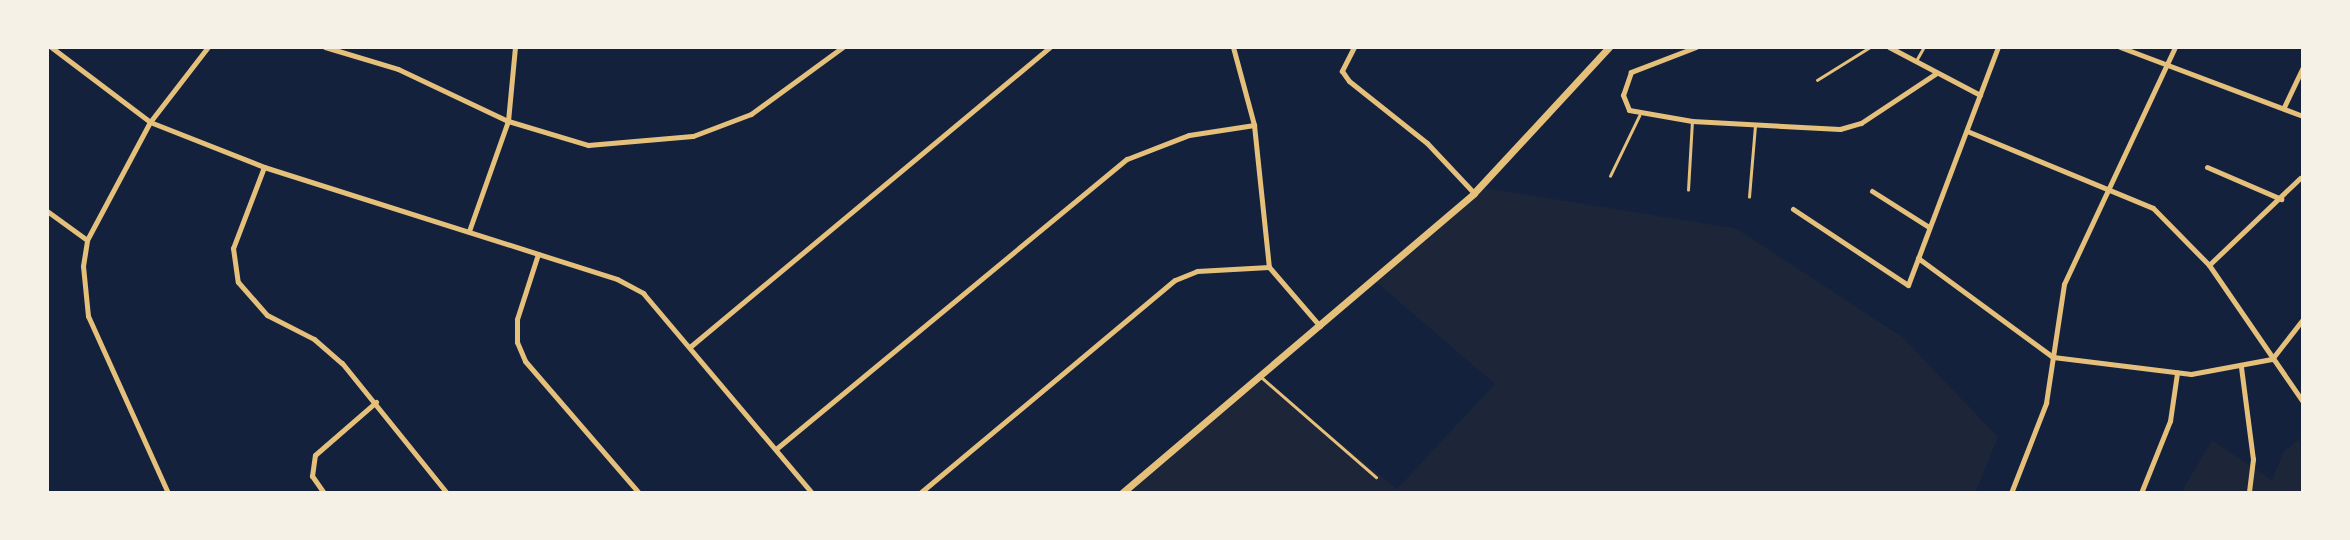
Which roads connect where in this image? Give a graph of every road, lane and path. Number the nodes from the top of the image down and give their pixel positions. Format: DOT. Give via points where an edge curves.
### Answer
graph roads {
  1 [pos="51,47"];
  2 [pos="208,47"];
  3 [pos="325,47"];
  4 [pos="515,47"];
  5 [pos="843,47"];
  6 [pos="1050,47"];
  7 [pos="1233,47"];
  8 [pos="1354,47"];
  9 [pos="1609,47"];
  10 [pos="1696,47"];
  11 [pos="1870,47"];
  12 [pos="1889,47"];
  13 [pos="1924,47"];
  14 [pos="1998,47"];
  15 [pos="2120,47"];
  16 [pos="2175,47"];
  17 [pos="1915,62"];
  18 [pos="2168,63"];
  19 [pos="2303,67"];
  20 [pos="1936,74"];
  21 [pos="1817,80"];
  22 [pos="1980,95"];
  23 [pos="2284,107"];
  24 [pos="1639,116"];
  25 [pos="2303,116"];
  26 [pos="508,121"];
  27 [pos="1692,121"];
  28 [pos="150,122"];
  29 [pos="1254,125"];
  30 [pos="1755,125"];
  31 [pos="1966,131"];
  32 [pos="264,167"];
  33 [pos="2207,167"];
  34 [pos="1610,176"];
  35 [pos="2300,178"];
  36 [pos="2109,186"];
  37 [pos="1688,190"];
  38 [pos="1872,191"];
  39 [pos="1474,193"];
  40 [pos="1749,197"];
  41 [pos="2281,199"];
  42 [pos="1793,209"];
  43 [pos="47,211"];
  44 [pos="1929,227"];
  45 [pos="469,231"];
  46 [pos="87,240"];
  47 [pos="538,254"];
  48 [pos="1918,258"];
  49 [pos="2209,265"];
  50 [pos="1269,267"];
  51 [pos="2303,319"];
  52 [pos="1320,326"];
  53 [pos="691,346"];
  54 [pos="2053,357"];
  55 [pos="2272,359"];
  56 [pos="2241,367"];
  57 [pos="2177,373"];
  58 [pos="1260,376"];
  59 [pos="376,402"];
  60 [pos="2303,402"];
  61 [pos="776,449"];
  62 [pos="1376,477"];
  63 [pos="168,493"];
  64 [pos="324,493"];
  65 [pos="447,493"];
  66 [pos="639,493"];
  67 [pos="812,493"];
  68 [pos="920,493"];
  69 [pos="1122,493"];
  70 [pos="2011,493"];
  71 [pos="2141,493"];
  72 [pos="2249,493"];
  1 -- 28 [label="street"];
  2 -- 28 [label="street"];
  3 -- 26 [label="street" via="398,69"];
  4 -- 26 [label="street"];
  5 -- 26 [label="street" via="763,107 693,136 589,145"];
  6 -- 53 [label="street"];
  7 -- 29 [label="street"];
  8 -- 39 [label="street" via="1342,71 1349,81 1427,143"];
  9 -- 39 [label="street"];
  10 -- 24 [label="street" via="1631,72 1623,95"];
  11 -- 21 [label="lane"];
  12 -- 17 [label="street"];
  13 -- 17 [label="lane"];
  14 -- 22 [label="street"];
  15 -- 18 [label="street"];
  16 -- 18 [label="street"];
  17 -- 20 [label="street"];
  18 -- 23 [label="street"];
  18 -- 36 [label="street"];
  19 -- 23 [label="street"];
  20 -- 22 [label="street"];
  20 -- 30 [label="street" via="1861,123 1840,129"];
  22 -- 31 [label="street"];
  23 -- 25 [label="street"];
  24 -- 27 [label="street"];
  24 -- 34 [label="lane"];
  26 -- 45 [label="street"];
  27 -- 30 [label="street"];
  27 -- 37 [label="lane"];
  28 -- 32 [label="street"];
  28 -- 46 [label="street"];
  29 -- 50 [label="street"];
  29 -- 61 [label="street" via="1189,135 1127,159"];
  30 -- 40 [label="lane"];
  31 -- 36 [label="street"];
  31 -- 44 [label="street"];
  32 -- 45 [label="street"];
  32 -- 59 [label="street" via="233,248 238,282 267,316 326,348"];
  33 -- 41 [label="street"];
  35 -- 41 [label="street"];
  36 -- 49 [label="street" via="2153,208"];
  36 -- 54 [label="street" via="2064,284"];
  38 -- 44 [label="street"];
  39 -- 52 [label="street"];
  41 -- 49 [label="street"];
  42 -- 48 [label="street" via="1908,285"];
  43 -- 46 [label="street"];
  44 -- 48 [label="street"];
  45 -- 47 [label="street"];
  46 -- 63 [label="street" via="81,290 88,316"];
  47 -- 53 [label="street" via="643,293"];
  47 -- 66 [label="street" via="517,319 517,342 525,361"];
  48 -- 54 [label="street"];
  49 -- 55 [label="street"];
  50 -- 52 [label="street"];
  50 -- 68 [label="street" via="1197,271 1175,280"];
  51 -- 55 [label="street"];
  52 -- 58 [label="street"];
  53 -- 61 [label="street"];
  54 -- 57 [label="street"];
  54 -- 70 [label="street" via="2044,410"];
  55 -- 56 [label="street"];
  55 -- 60 [label="street"];
  56 -- 57 [label="street"];
  56 -- 72 [label="street" via="2253,459"];
  57 -- 71 [label="street" via="2170,421"];
  58 -- 62 [label="lane"];
  58 -- 69 [label="street"];
  59 -- 64 [label="street" via="315,455 312,476"];
  59 -- 65 [label="street"];
  61 -- 67 [label="street"];
}
